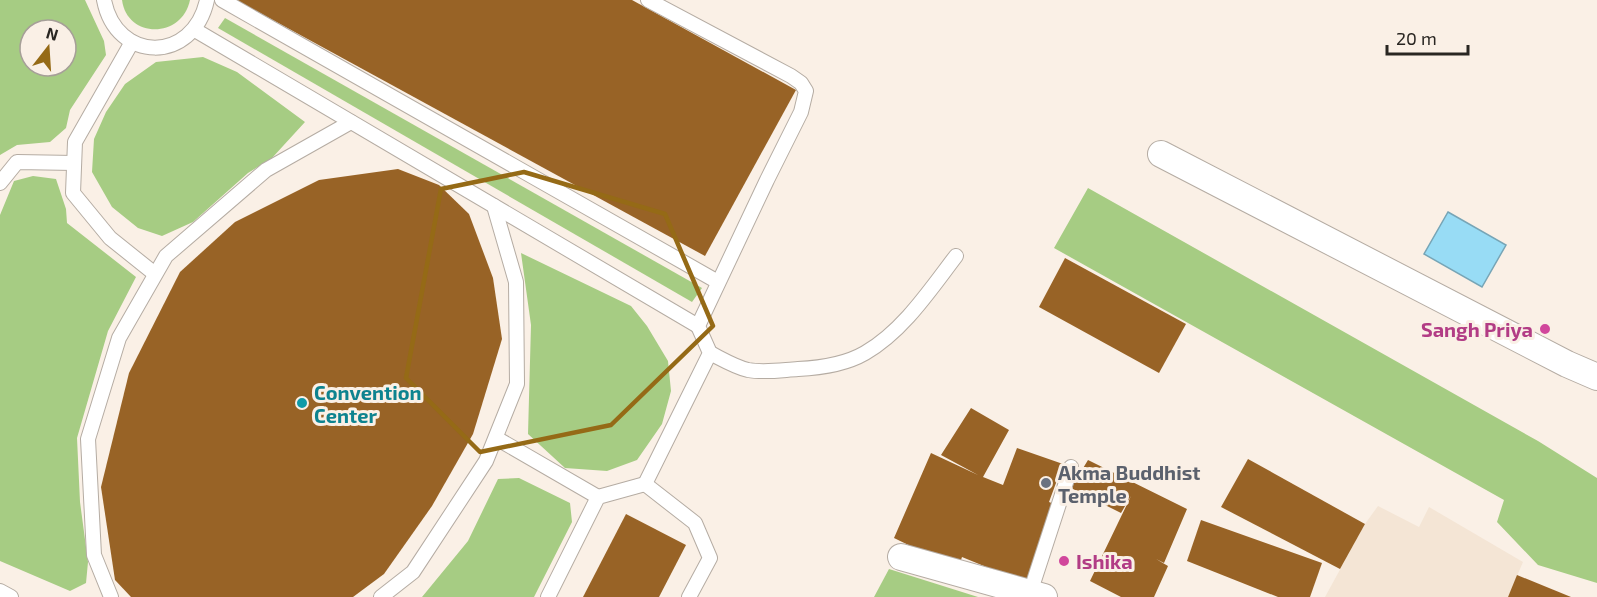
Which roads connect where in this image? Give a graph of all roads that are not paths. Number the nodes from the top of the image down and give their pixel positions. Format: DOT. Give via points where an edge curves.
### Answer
graph roads {
  1 [pos="104,0"];
  2 [pos="207,0"];
  3 [pos="222,0"];
  4 [pos="648,0"];
  5 [pos="195,30"];
  6 [pos="132,42"];
  7 [pos="351,122"];
  8 [pos="1161,154"];
  9 [pos="74,163"];
  10 [pos="0,183"];
  11 [pos="494,206"];
  12 [pos="956,256"];
  13 [pos="155,274"];
  14 [pos="718,282"];
  15 [pos="698,326"];
  16 [pos="710,353"];
  17 [pos="1597,377"];
  18 [pos="496,438"];
  19 [pos="1071,467"];
  20 [pos="645,484"];
  21 [pos="598,496"];
  22 [pos="901,557"];
  23 [pos="0,591"];
  24 [pos="1037,595"];
  25 [pos="12,597"];
  26 [pos="111,597"];
  27 [pos="381,597"];
  28 [pos="548,597"];
  29 [pos="689,597"];
  1 -- 6 [label="lane" via="118,32"];
  2 -- 5 [label="lane" via="204,16"];
  3 -- 14 [label="lane"];
  4 -- 14 [label="lane" via="791,76 806,91 801,112"];
  5 -- 6 [label="lane" via="166,47"];
  5 -- 7 [label="lane"];
  6 -- 9 [label="lane" via="75,142"];
  7 -- 11 [label="lane"];
  7 -- 13 [label="lane" via="266,170 166,256"];
  8 -- 17 [label="street"];
  9 -- 10 [label="lane" via="17,162"];
  9 -- 13 [label="lane" via="73,193 110,238"];
  11 -- 15 [label="lane"];
  11 -- 18 [label="lane" via="516,282 518,384"];
  12 -- 16 [label="lane" via="895,329 854,358 811,369 747,370"];
  13 -- 26 [label="lane" via="119,338 88,439 94,555"];
  14 -- 15 [label="lane"];
  15 -- 16 [label="lane"];
  16 -- 20 [label="lane"];
  18 -- 21 [label="lane"];
  18 -- 27 [label="lane" via="486,461 413,572"];
  19 -- 24 [label="lane"];
  20 -- 21 [label="lane"];
  20 -- 29 [label="lane" via="695,523 710,558"];
  21 -- 28 [label="lane"];
  22 -- 24 [label="street"];
  23 -- 25 [label="lane"];
}
